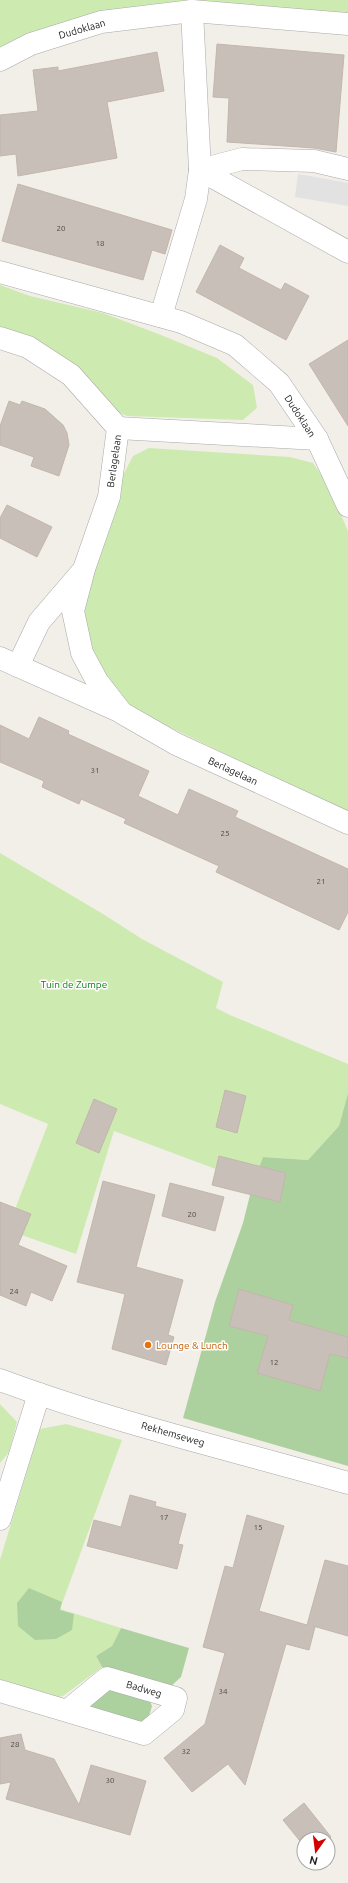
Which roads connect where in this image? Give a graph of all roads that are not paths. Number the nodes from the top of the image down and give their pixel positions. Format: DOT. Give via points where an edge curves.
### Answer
graph roads {
  1 [pos="192,11"];
  2 [pos="348,24"];
  3 [pos="0,60"];
  4 [pos="348,169"];
  5 [pos="200,170"];
  6 [pos="348,252"];
  7 [pos="0,272"];
  8 [pos="160,316"];
  9 [pos="0,338"];
  10 [pos="118,428"];
  11 [pos="317,440"];
  12 [pos="348,506"];
  13 [pos="84,570"];
  14 [pos="9,662"];
  15 [pos="122,713"];
  16 [pos="348,823"];
  17 [pos="0,1380"];
  18 [pos="39,1394"];
  19 [pos="348,1483"];
  20 [pos="3,1494"];
  21 [pos="0,1519"];
  22 [pos="0,1691"];
  23 [pos="67,1711"];
  1 -- 2 [label="street, Dudoklaan"];
  1 -- 3 [label="street, Dudoklaan" via="101,22 31,44"];
  1 -- 5 [label="street"];
  4 -- 5 [label="street" via="314,161 242,159"];
  5 -- 6 [label="street"];
  5 -- 8 [label="street" via="196,199"];
  7 -- 8 [label="street, Dudoklaan"];
  8 -- 11 [label="street, Dudoklaan" via="235,345 279,383"];
  9 -- 10 [label="street, Berlagelaan" via="28,347 71,374"];
  10 -- 11 [label="street, Dudoklaan"];
  10 -- 13 [label="street, Berlagelaan" via="109,497"];
  11 -- 12 [label="street"];
  13 -- 14 [label="street, Berlagelaan" via="39,622"];
  13 -- 15 [label="street, Berlagelaan" via="73,611 82,653 97,681"];
  14 -- 15 [label="street, Berlagelaan"];
  15 -- 16 [label="street, Berlagelaan" via="176,744"];
  17 -- 18 [label="street, Rekhemseweg"];
  18 -- 19 [label="street, Rekhemseweg"];
  18 -- 20 [label="street"];
  20 -- 21 [label="street"];
  22 -- 23 [label="street"];
}
